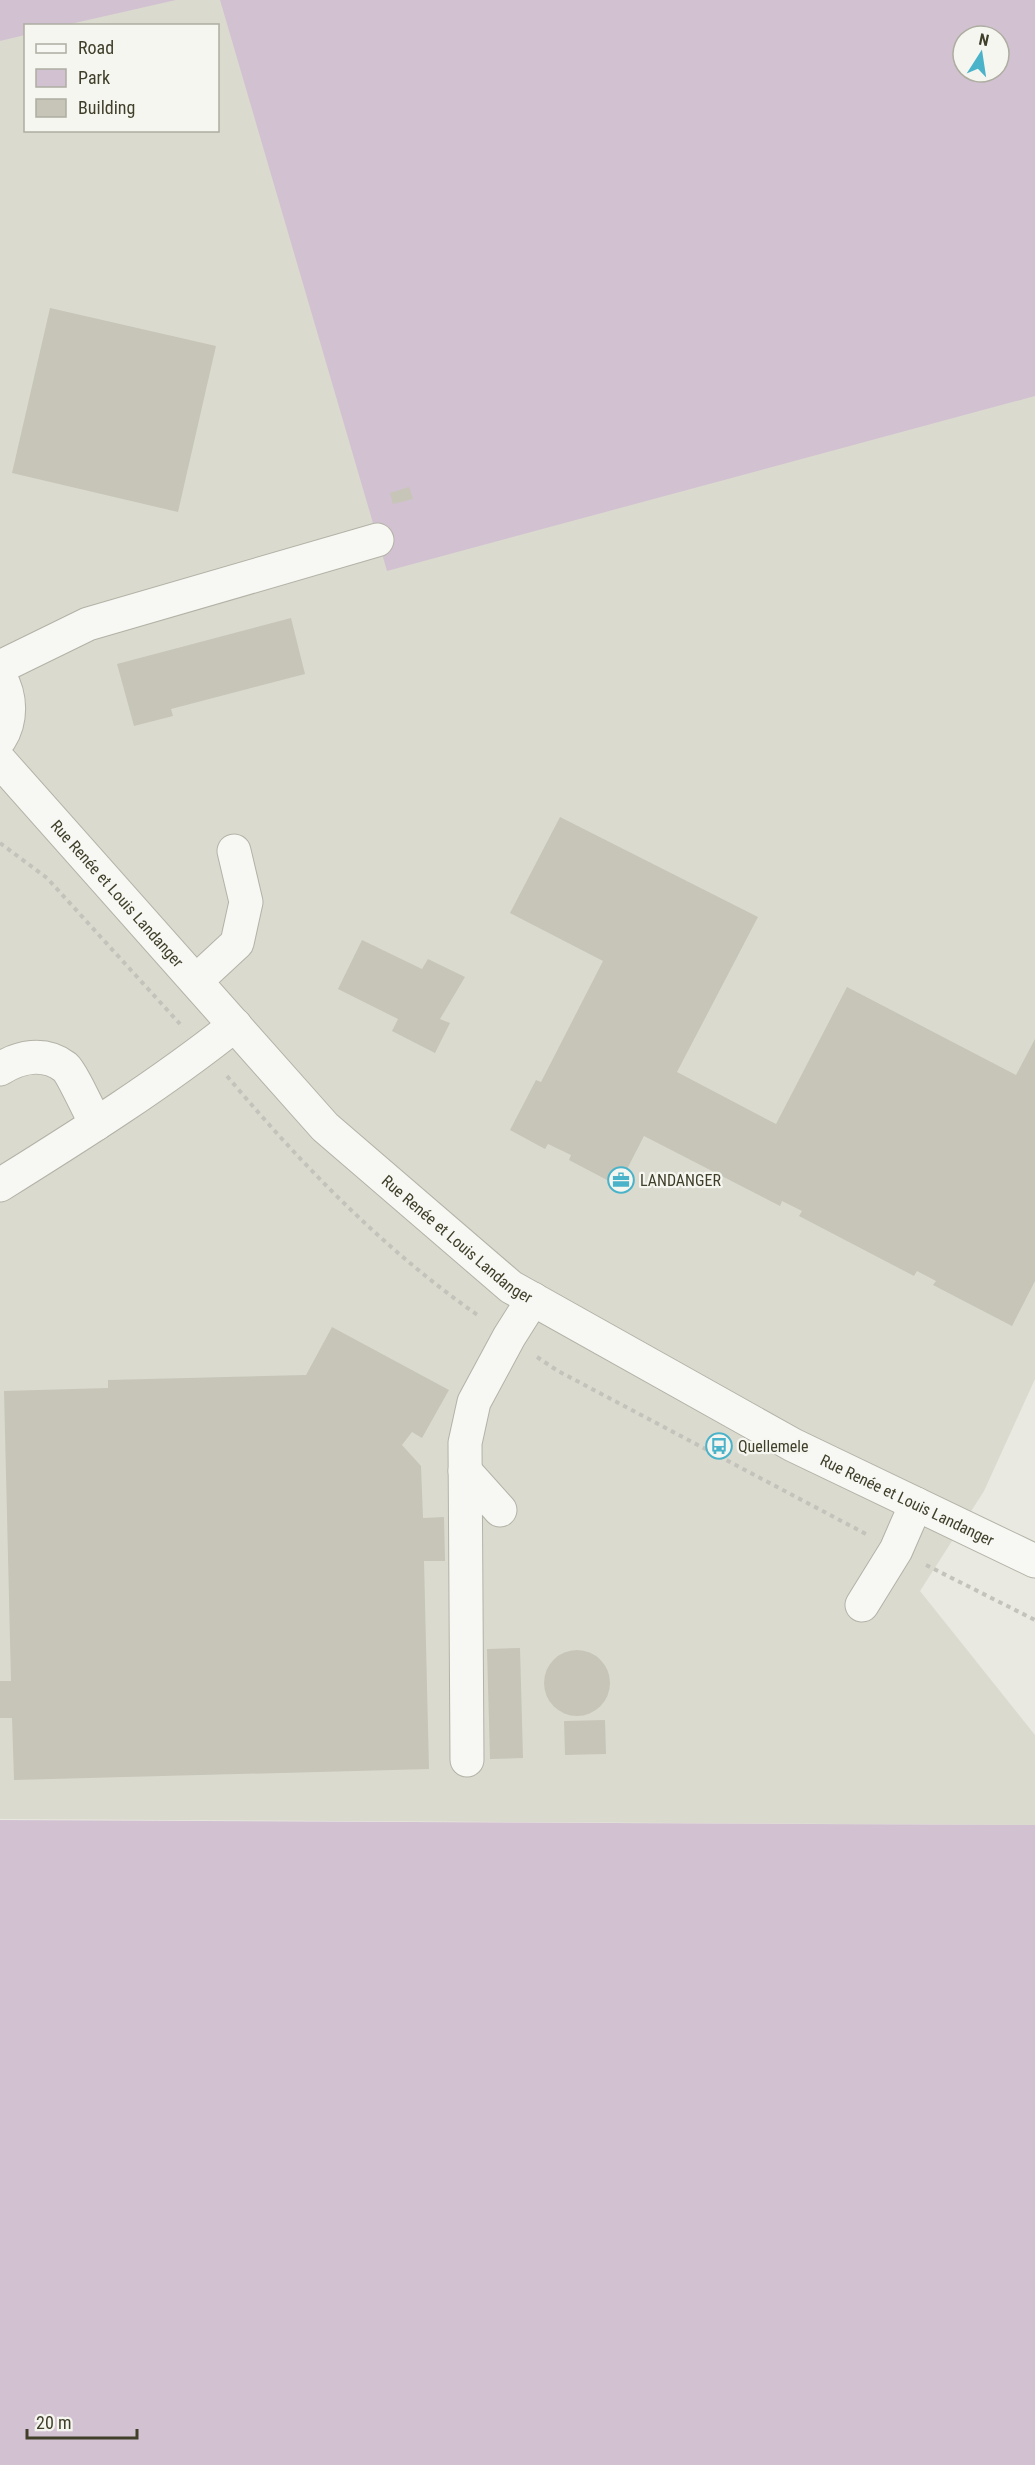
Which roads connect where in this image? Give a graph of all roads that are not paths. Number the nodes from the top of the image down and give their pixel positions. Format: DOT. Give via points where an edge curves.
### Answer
graph roads {
  1 [pos="377,540"];
  2 [pos="0,666"];
  3 [pos="0,677"];
  4 [pos="0,739"];
  5 [pos="0,761"];
  6 [pos="234,851"];
  7 [pos="196,981"];
  8 [pos="235,1025"];
  9 [pos="0,1069"];
  10 [pos="96,1124"];
  11 [pos="0,1185"];
  12 [pos="533,1299"];
  13 [pos="465,1471"];
  14 [pos="916,1504"];
  15 [pos="500,1510"];
  16 [pos="1035,1561"];
  17 [pos="862,1605"];
  18 [pos="467,1760"];
  1 -- 2 [label="street" via="88,624"];
  3 -- 4 [label="street" via="9,711"];
  5 -- 7 [label="street, Rue Renée et Louis Landanger"];
  6 -- 7 [label="street" via="246,902 237,942"];
  7 -- 8 [label="street, Rue Renée et Louis Landanger"];
  8 -- 10 [label="street"];
  8 -- 12 [label="street, Rue Renée et Louis Landanger" via="325,1127 511,1287"];
  9 -- 10 [label="street" via="18,1058 41,1057 66,1067"];
  10 -- 11 [label="street"];
  12 -- 13 [label="street" via="474,1402 465,1443"];
  12 -- 14 [label="street, Rue Renée et Louis Landanger" via="793,1445"];
  13 -- 15 [label="street"];
  13 -- 18 [label="street"];
  14 -- 16 [label="street, Rue Renée et Louis Landanger"];
  14 -- 17 [label="street" via="896,1550"];
}
